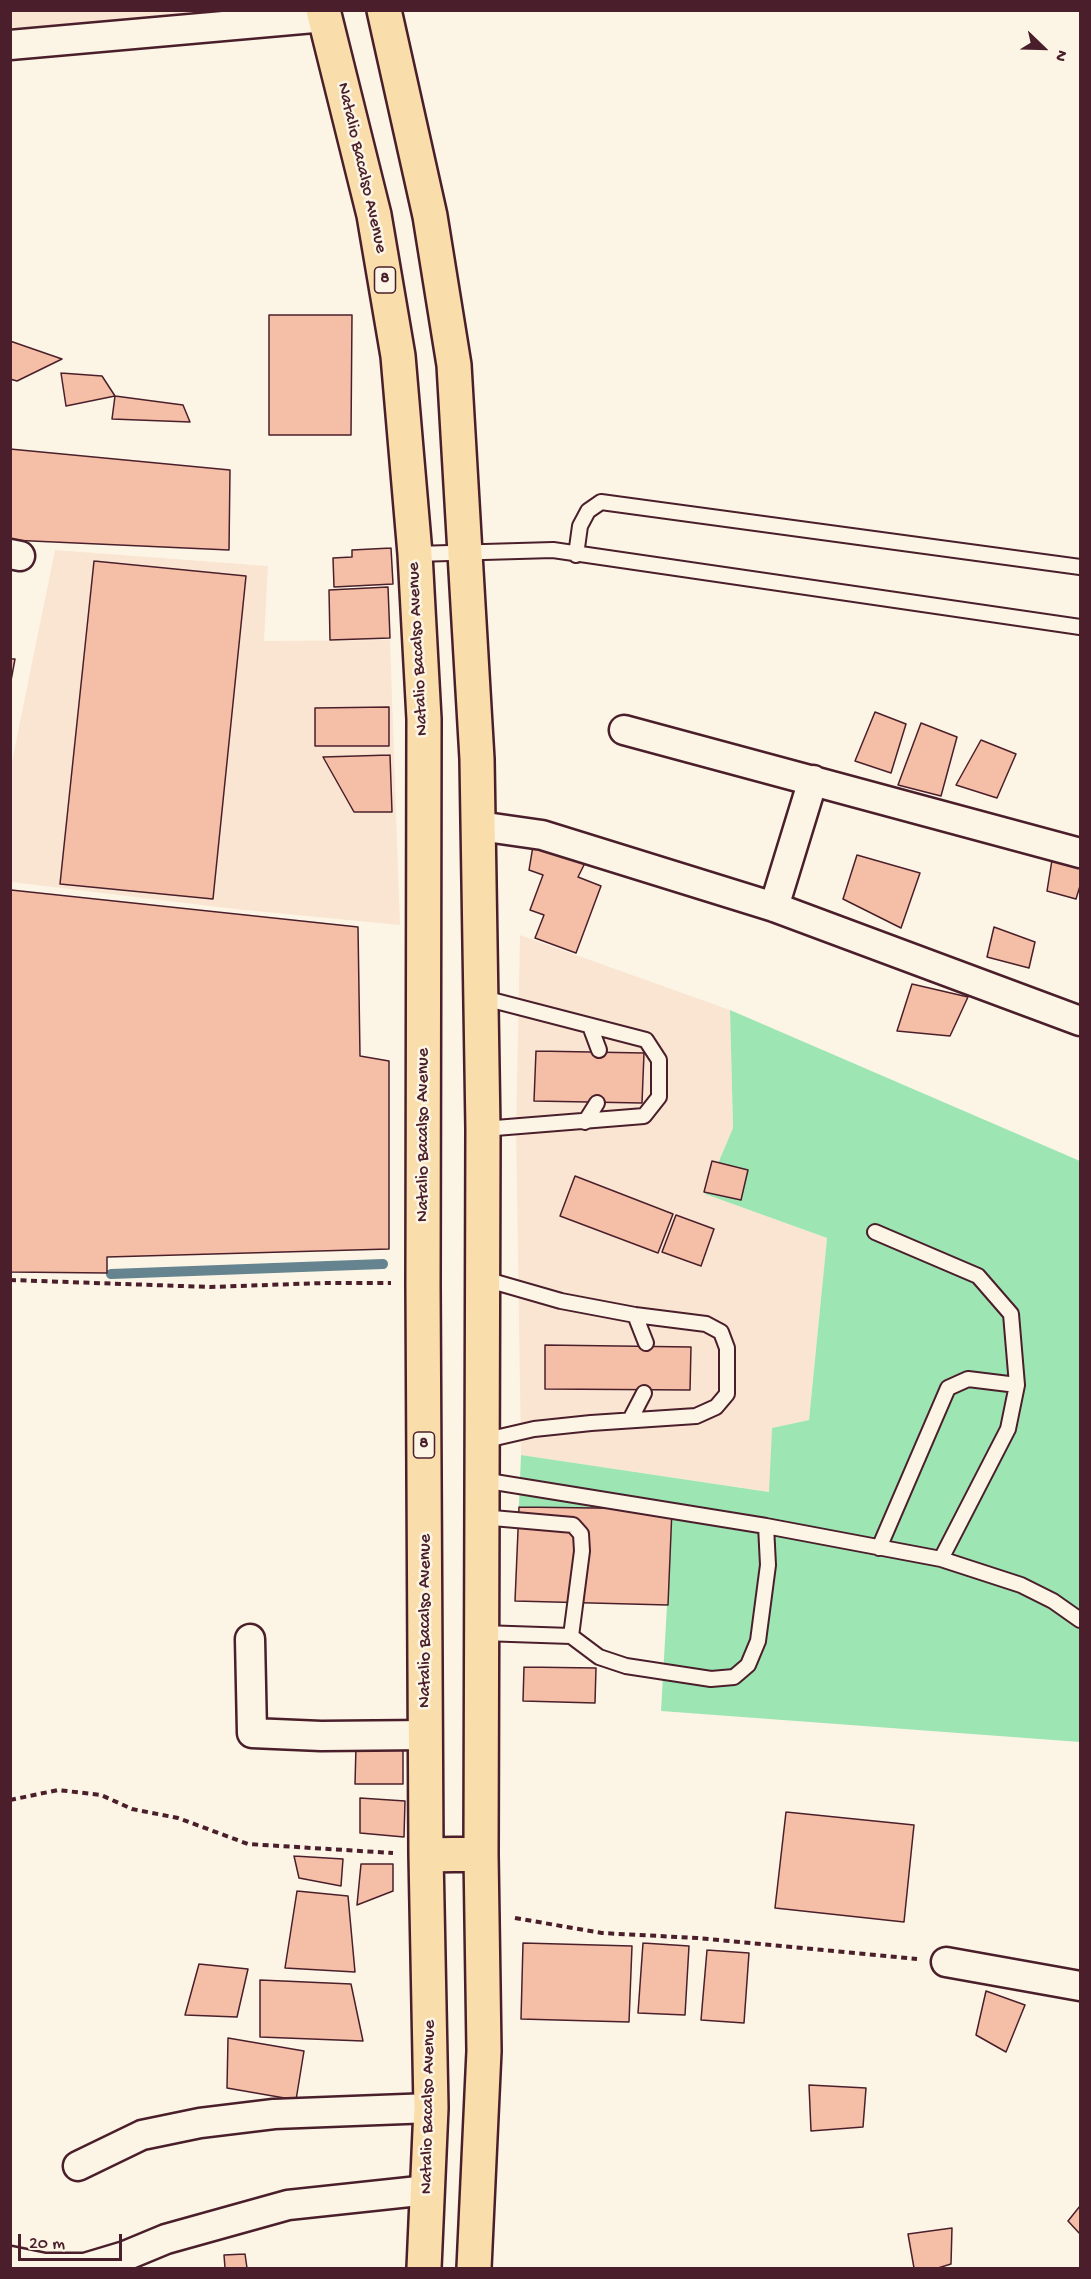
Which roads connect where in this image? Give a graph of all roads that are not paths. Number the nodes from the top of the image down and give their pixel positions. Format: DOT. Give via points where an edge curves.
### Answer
graph roads {
  1 [pos="384,10"];
  2 [pos="324,14"];
  3 [pos="10,45"];
  4 [pos="466,552"];
  5 [pos="415,554"];
  6 [pos="576,555"];
  7 [pos="1080,567"];
  8 [pos="1080,627"];
  9 [pos="624,730"];
  10 [pos="813,780"];
  11 [pos="479,826"];
  12 [pos="1080,853"];
  13 [pos="774,907"];
  14 [pos="479,997"];
  15 [pos="1080,1021"];
  16 [pos="590,1026"];
  17 [pos="599,1050"];
  18 [pos="597,1103"];
  19 [pos="585,1122"];
  20 [pos="483,1129"];
  21 [pos="875,1232"];
  22 [pos="481,1278"];
  23 [pos="635,1316"];
  24 [pos="646,1343"];
  25 [pos="1017,1385"];
  26 [pos="644,1393"];
  27 [pos="630,1420"];
  28 [pos="482,1441"];
  29 [pos="481,1480"];
  30 [pos="481,1517"];
  31 [pos="766,1526"];
  32 [pos="879,1548"];
  33 [pos="941,1559"];
  34 [pos="1080,1620"];
  35 [pos="482,1633"];
  36 [pos="572,1636"];
  37 [pos="250,1639"];
  38 [pos="427,1735"];
  39 [pos="426,1854"];
  40 [pos="481,1854"];
  41 [pos="946,1962"];
  42 [pos="1080,1986"];
  43 [pos="431,2108"];
  44 [pos="78,2166"];
  45 [pos="428,2190"];
  46 [pos="10,2261"];
  47 [pos="85,2268"];
  48 [pos="424,2268"];
  49 [pos="474,2268"];
  1 -- 4 [label="main road" via="430,216 454,365"];
  2 -- 3 [label="street"];
  2 -- 5 [label="main road, Natalio Bacalso Avenue / 8" via="374,215 396,344"];
  4 -- 5 [label="lane"];
  4 -- 6 [label="lane" via="553,550"];
  4 -- 11 [label="main road"];
  5 -- 38 [label="main road, Natalio Bacalso Avenue / 8" via="424,719"];
  6 -- 7 [label="lane" via="580,526 588,511 602,502"];
  6 -- 8 [label="lane"];
  9 -- 10 [label="street"];
  10 -- 12 [label="street"];
  10 -- 13 [label="street"];
  11 -- 13 [label="street" via="542,835"];
  11 -- 14 [label="main road"];
  13 -- 15 [label="street"];
  14 -- 16 [label="lane"];
  14 -- 20 [label="main road"];
  16 -- 17 [label="lane"];
  16 -- 19 [label="lane" via="646,1040 659,1060 659,1097 644,1116"];
  18 -- 19 [label="lane"];
  19 -- 20 [label="lane"];
  20 -- 22 [label="main road"];
  21 -- 25 [label="lane" via="978,1276 1011,1314"];
  22 -- 23 [label="lane" via="561,1301"];
  22 -- 28 [label="main road"];
  23 -- 24 [label="lane"];
  23 -- 27 [label="lane" via="706,1324 721,1332 727,1348 727,1394 716,1407 696,1416"];
  25 -- 32 [label="lane" via="968,1379 948,1388"];
  25 -- 33 [label="lane" via="1008,1429"];
  26 -- 27 [label="lane"];
  27 -- 28 [label="lane" via="534,1429"];
  28 -- 29 [label="main road"];
  29 -- 30 [label="main road"];
  29 -- 31 [label="lane"];
  30 -- 35 [label="main road"];
  30 -- 36 [label="lane" via="573,1526 581,1534"];
  31 -- 32 [label="lane"];
  31 -- 36 [label="lane" via="768,1565 758,1641 748,1665 734,1677 711,1679 626,1666 599,1657"];
  32 -- 33 [label="lane"];
  33 -- 34 [label="lane" via="1021,1585"];
  35 -- 36 [label="lane"];
  35 -- 40 [label="main road"];
  37 -- 38 [label="street" via="252,1733"];
  38 -- 39 [label="main road, Natalio Bacalso Avenue / 8"];
  39 -- 40 [label="main road"];
  39 -- 43 [label="main road, Natalio Bacalso Avenue / 8"];
  40 -- 49 [label="main road" via="484,2051"];
  41 -- 42 [label="street"];
  43 -- 44 [label="street" via="274,2114 200,2123 142,2135"];
  43 -- 45 [label="main road, Natalio Bacalso Avenue / 8"];
  45 -- 47 [label="street" via="288,2205 166,2239"];
  45 -- 48 [label="main road, Natalio Bacalso Avenue / 8"];
  46 -- 47 [label="street" via="44,2268"];
}
